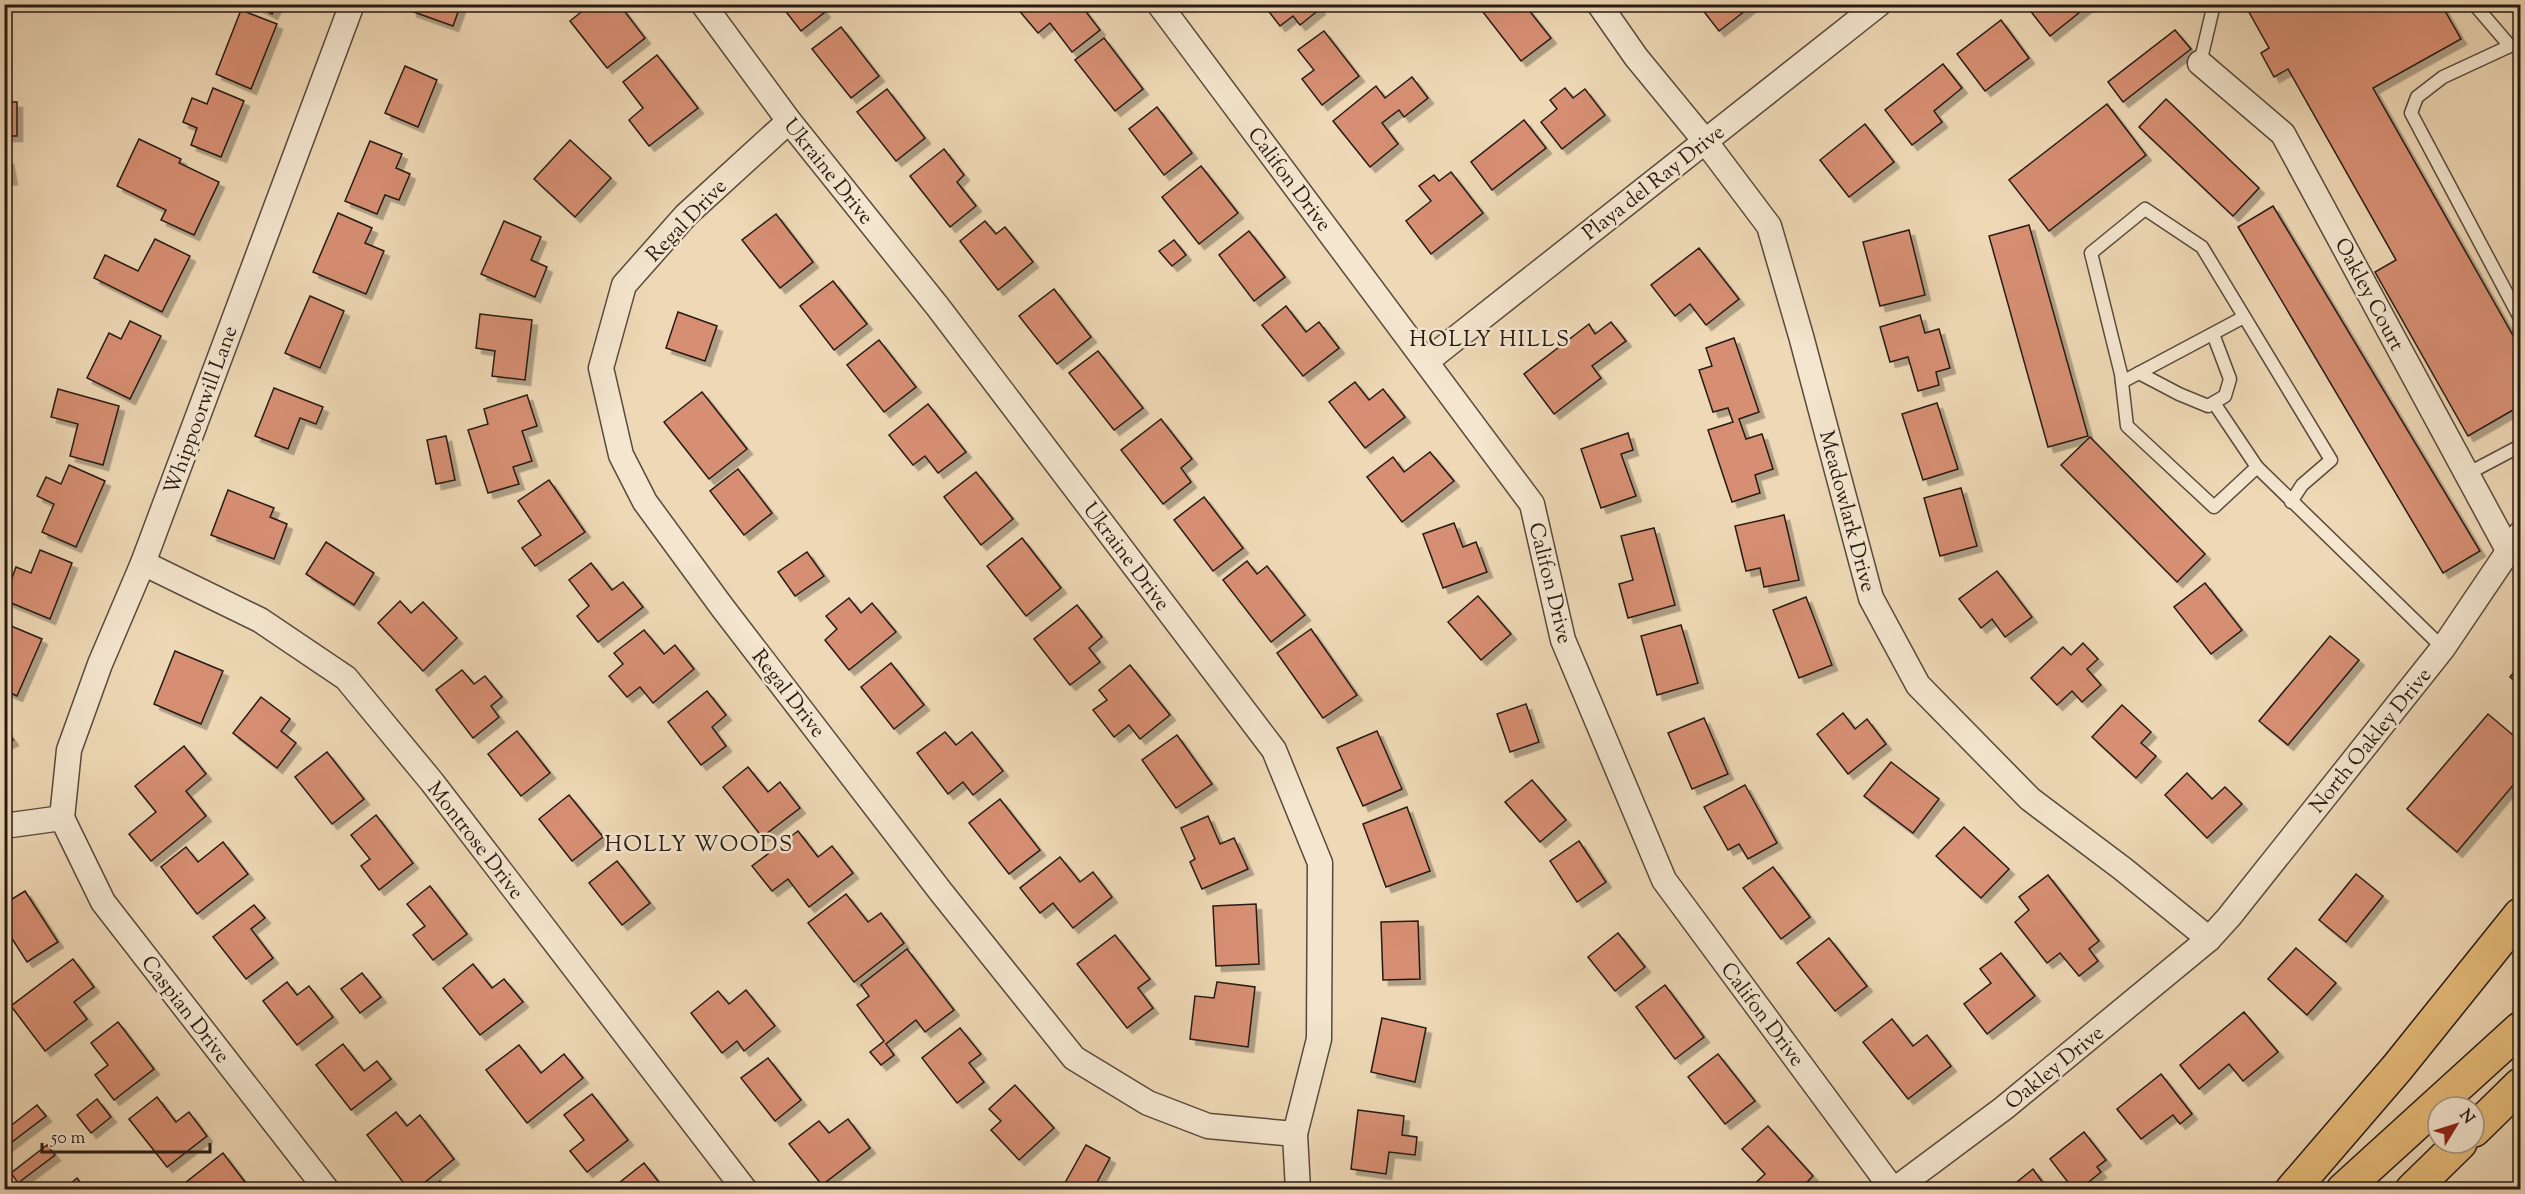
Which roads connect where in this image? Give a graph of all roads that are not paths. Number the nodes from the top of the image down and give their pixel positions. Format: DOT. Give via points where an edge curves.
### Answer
graph roads {
  1 [pos="352,4"];
  2 [pos="703,4"];
  3 [pos="1159,4"];
  4 [pos="1599,4"];
  5 [pos="1879,4"];
  6 [pos="2214,4"];
  7 [pos="2474,4"];
  8 [pos="2515,42"];
  9 [pos="2200,63"];
  10 [pos="789,122"];
  11 [pos="1705,141"];
  12 [pos="2244,317"];
  13 [pos="2520,318"];
  14 [pos="2213,334"];
  15 [pos="1427,361"];
  16 [pos="2139,373"];
  17 [pos="2122,382"];
  18 [pos="2214,403"];
  19 [pos="2520,446"];
  20 [pos="2257,466"];
  21 [pos="2467,474"];
  22 [pos="2291,502"];
  23 [pos="2514,542"];
  24 [pos="143,563"];
  25 [pos="2444,648"];
  26 [pos="62,819"];
  27 [pos="4,826"];
  28 [pos="2520,915"];
  29 [pos="2209,939"];
  30 [pos="2520,1029"];
  31 [pos="2520,1085"];
  32 [pos="2486,1118"];
  33 [pos="1295,1134"];
  34 [pos="2448,1155"];
  35 [pos="327,1190"];
  36 [pos="745,1190"];
  37 [pos="1298,1190"];
  38 [pos="1894,1190"];
  39 [pos="2292,1190"];
  40 [pos="2343,1190"];
  41 [pos="2412,1190"];
  1 -- 24 [label="street, Whippoorwill Lane"];
  2 -- 10 [label="street, Ukraine Drive"];
  3 -- 15 [label="street, Califon Drive"];
  4 -- 11 [label="street, Meadowlark Drive" via="1636,57"];
  5 -- 11 [label="street, Playa del Ray Drive"];
  6 -- 9 [label="lane"];
  7 -- 8 [label="lane"];
  8 -- 13 [label="lane" via="2443,77 2417,97 2411,113"];
  9 -- 21 [label="street, Oakley Court" via="2283,134"];
  10 -- 33 [label="street, Ukraine Drive" via="938,307 1274,750 1320,863 1319,1039"];
  10 -- 33 [label="street, Regal Drive" via="686,215 624,285 601,368 621,455 645,502 688,561 941,892 1074,1058 1148,1103 1208,1126"];
  11 -- 15 [label="street, Playa del Ray Drive"];
  11 -- 29 [label="street, Meadowlark Drive" via="1769,226 1871,598 1918,685 2030,800"];
  12 -- 14 [label="lane"];
  12 -- 17 [label="lane" via="2202,247 2145,209 2091,253"];
  12 -- 22 [label="lane" via="2331,460 2302,484"];
  14 -- 16 [label="lane"];
  14 -- 18 [label="lane" via="2230,379 2225,396"];
  15 -- 38 [label="street, Califon Drive" via="1532,504 1563,640 1664,880"];
  16 -- 17 [label="lane"];
  16 -- 18 [label="lane" via="2178,394 2208,406"];
  17 -- 20 [label="lane" via="2127,426 2214,507"];
  18 -- 20 [label="lane"];
  19 -- 21 [label="lane"];
  20 -- 22 [label="lane"];
  21 -- 23 [label="street, Oakley Court"];
  22 -- 25 [label="lane"];
  23 -- 25 [label="street, North Oakley Drive"];
  24 -- 26 [label="street, Whippoorwill Lane" via="69,750"];
  24 -- 36 [label="street, Montrose Drive" via="260,620 346,678 432,782"];
  25 -- 29 [label="street, North Oakley Drive"];
  26 -- 27 [label="street"];
  26 -- 35 [label="street, Caspian Drive" via="103,902"];
  28 -- 39 [label="highway"];
  29 -- 38 [label="street, Oakley Drive" via="2004,1108"];
  30 -- 40 [label="highway"];
  31 -- 32 [label="highway"];
  33 -- 37 [label="street, Ukraine Drive"];
  34 -- 41 [label="highway"];
}
